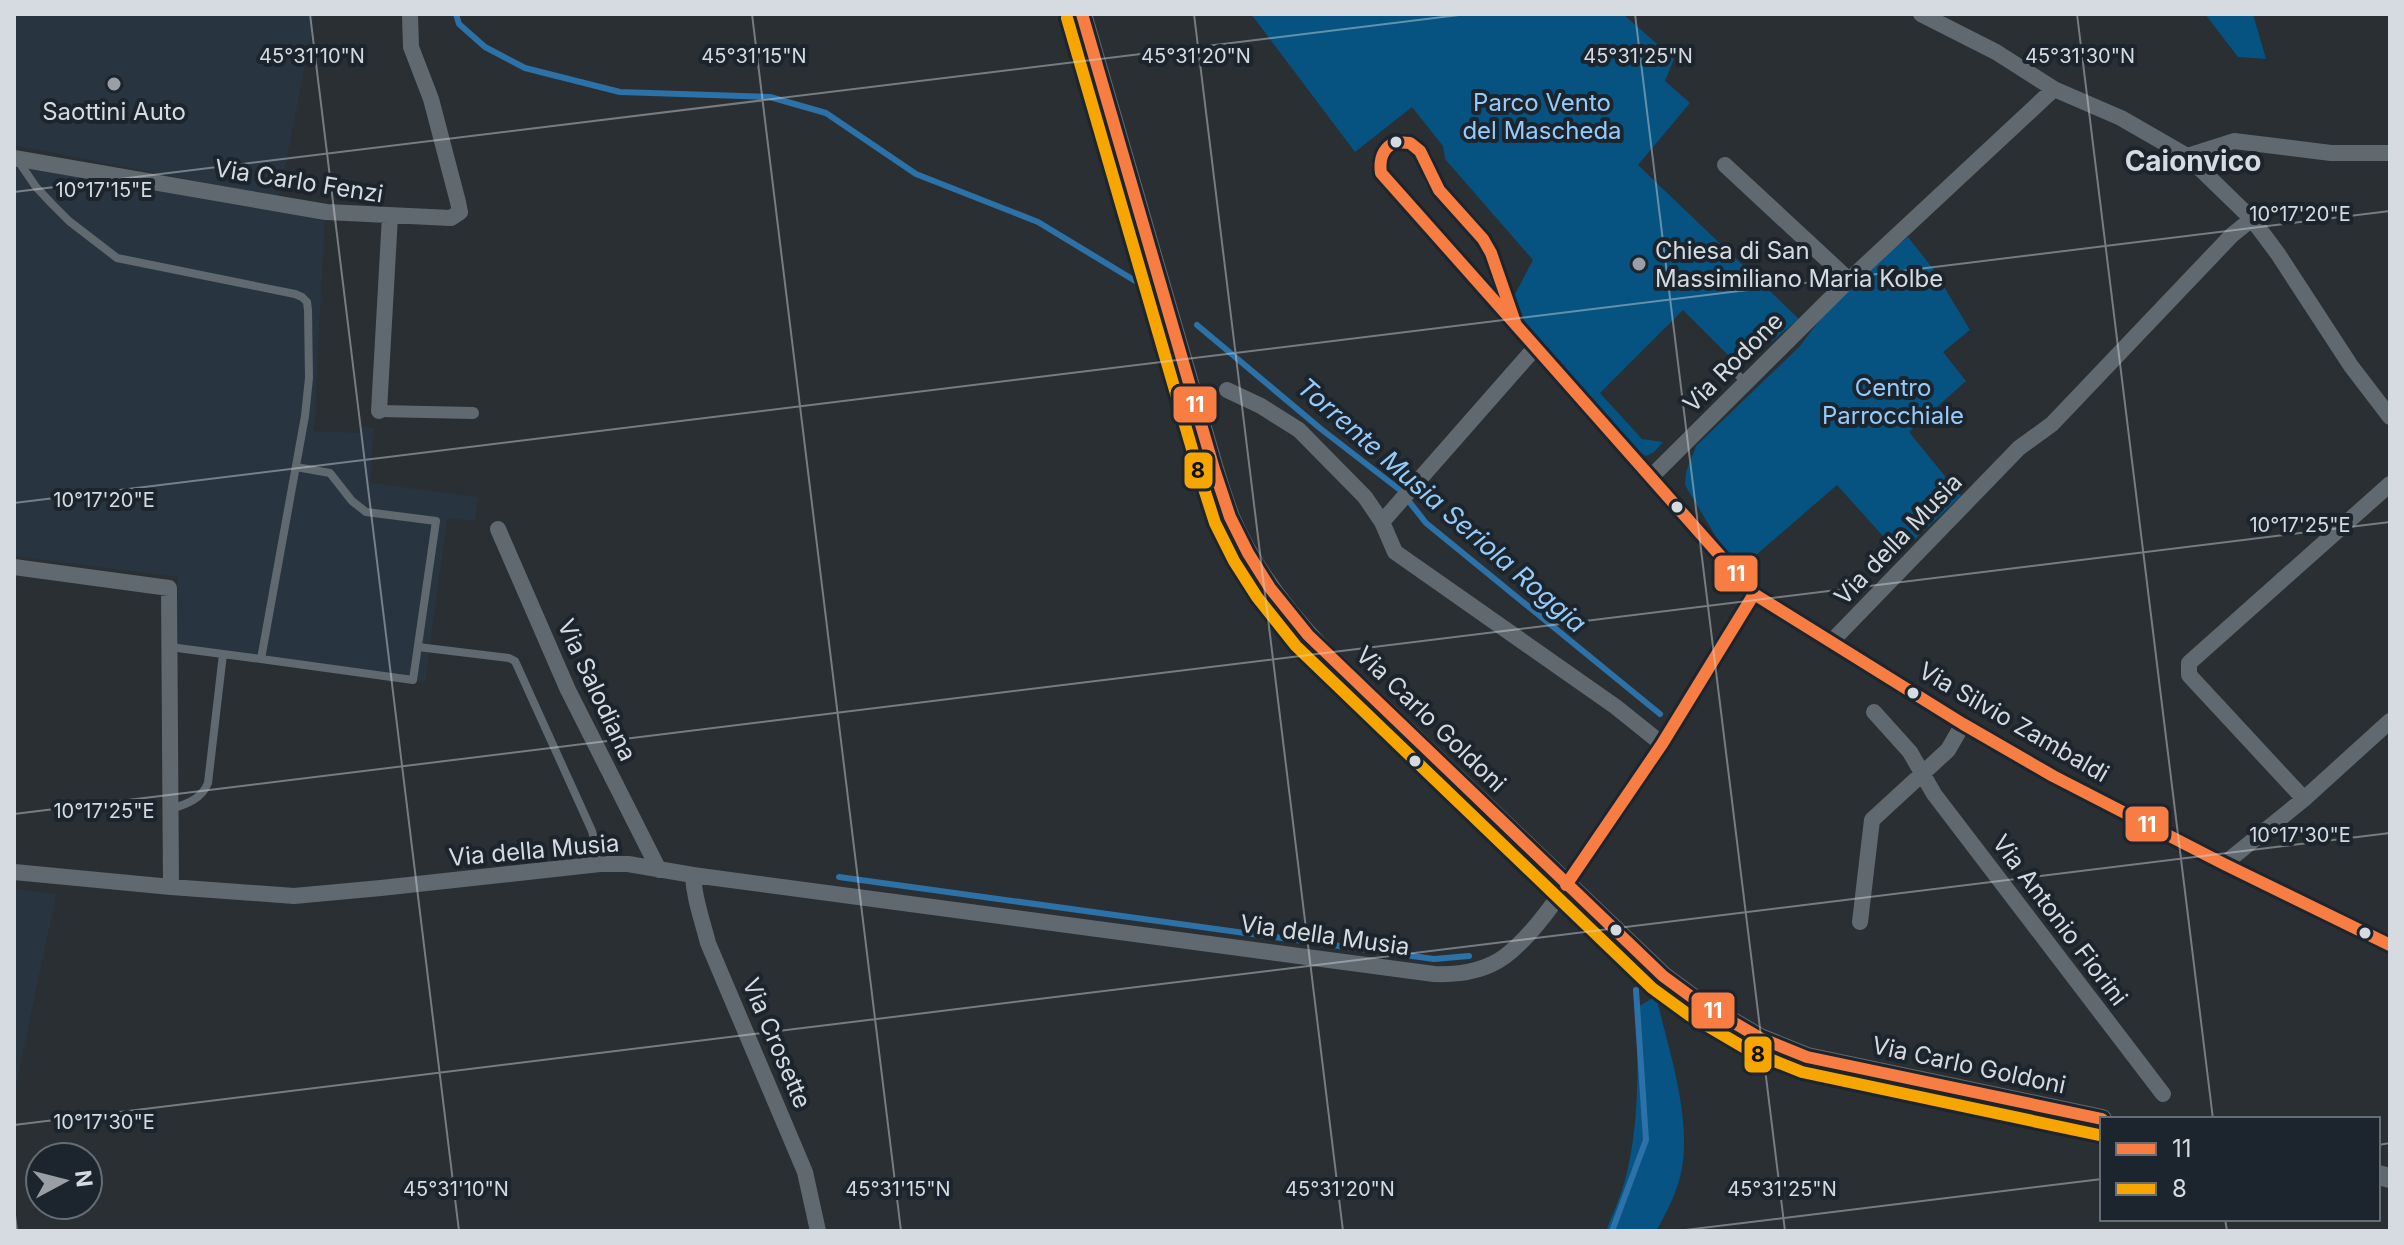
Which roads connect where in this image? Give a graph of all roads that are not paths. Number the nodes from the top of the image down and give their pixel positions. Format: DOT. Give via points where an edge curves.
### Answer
graph roads {
  1 [pos="410,14"];
  2 [pos="1082,14"];
  3 [pos="1921,14"];
  4 [pos="2054,89"];
  5 [pos="2390,153"];
  6 [pos="2187,156"];
  7 [pos="15,158"];
  8 [pos="1725,165"];
  9 [pos="390,216"];
  10 [pos="2252,219"];
  11 [pos="1849,280"];
  12 [pos="1516,326"];
  13 [pos="1535,348"];
  14 [pos="1227,390"];
  15 [pos="379,411"];
  16 [pos="473,413"];
  17 [pos="2390,417"];
  18 [pos="296,467"];
  19 [pos="1650,478"];
  20 [pos="2390,484"];
  21 [pos="1382,522"];
  22 [pos="498,529"];
  23 [pos="14,567"];
  24 [pos="1754,594"];
  25 [pos="1832,641"];
  26 [pos="170,647"];
  27 [pos="418,647"];
  28 [pos="223,654"];
  29 [pos="261,659"];
  30 [pos="1874,712"];
  31 [pos="2390,721"];
  32 [pos="1963,724"];
  33 [pos="1662,744"];
  34 [pos="1923,773"];
  35 [pos="2304,799"];
  36 [pos="170,809"];
  37 [pos="600,864"];
  38 [pos="2224,864"];
  39 [pos="659,870"];
  40 [pos="14,872"];
  41 [pos="693,875"];
  42 [pos="1566,885"];
  43 [pos="171,887"];
  44 [pos="1860,922"];
  45 [pos="2390,945"];
  46 [pos="2163,1094"];
  47 [pos="2100,1119"];
  48 [pos="818,1231"];
  1 -- 9 [label="street" via="411,47 431,99 460,212 451,218"];
  2 -- 42 [label="street, Via Carlo Goldoni" via="1214,469 1230,518 1251,558 1292,618 1322,650"];
  3 -- 4 [label="street"];
  4 -- 6 [label="street" via="2121,118"];
  4 -- 11 [label="street, Via Rodone"];
  5 -- 6 [label="street" via="2318,152 2234,141"];
  6 -- 10 [label="street"];
  7 -- 9 [label="street, Via Carlo Fenzi" via="326,212"];
  7 -- 18 [label="lane" via="69,221 117,258 307,302 309,378"];
  8 -- 11 [label="street"];
  9 -- 15 [label="street, Via Carlo Fenzi"];
  10 -- 17 [label="street"];
  10 -- 25 [label="street, Via della Musia"];
  11 -- 19 [label="street, Via Rodone" via="1741,378"];
  12 -- 12 [label="street" via="1482,237 1434,183 1417,148 1402,141 1390,145 1381,153 1381,173"];
  12 -- 13 [label="street"];
  13 -- 19 [label="street"];
  13 -- 21 [label="street"];
  14 -- 21 [label="street" via="1299,430 1365,497"];
  15 -- 16 [label="street, Via Carlo Fenzi"];
  18 -- 27 [label="lane" via="330,473 366,512 436,521"];
  18 -- 29 [label="lane"];
  19 -- 24 [label="street"];
  20 -- 35 [label="street" via="2189,663 2189,675"];
  21 -- 33 [label="street" via="1395,552"];
  22 -- 39 [label="street, Via Salodiana" via="568,690"];
  23 -- 26 [label="street" via="169,588"];
  24 -- 25 [label="street, Via della Musia"];
  24 -- 33 [label="street, Via della Musia"];
  25 -- 32 [label="street, Via Silvio Zambaldi"];
  26 -- 28 [label="lane"];
  26 -- 36 [label="street"];
  27 -- 29 [label="lane" via="413,680"];
  27 -- 37 [label="lane" via="515,661 592,831"];
  28 -- 29 [label="lane"];
  28 -- 36 [label="lane" via="208,783 198,797"];
  30 -- 34 [label="street, Via Antonio Fiorini"];
  31 -- 35 [label="street"];
  32 -- 34 [label="street" via="1948,750"];
  32 -- 38 [label="street, Via Silvio Zambaldi"];
  33 -- 42 [label="street, Via della Musia"];
  34 -- 44 [label="street" via="1872,820"];
  34 -- 46 [label="street, Via Antonio Fiorini"];
  35 -- 38 [label="street"];
  36 -- 43 [label="street"];
  37 -- 39 [label="street, Via della Musia"];
  37 -- 43 [label="street, Via della Musia" via="294,896"];
  38 -- 45 [label="street, Via Silvio Zambaldi"];
  39 -- 41 [label="street, Via della Musia"];
  40 -- 43 [label="street, Via della Musia"];
  41 -- 42 [label="street, Via della Musia" via="1451,974 1502,958"];
  41 -- 48 [label="street, Via Crosette" via="708,943 805,1172"];
  42 -- 47 [label="street, Via Carlo Goldoni" via="1663,976 1760,1038 1807,1057"];
}
